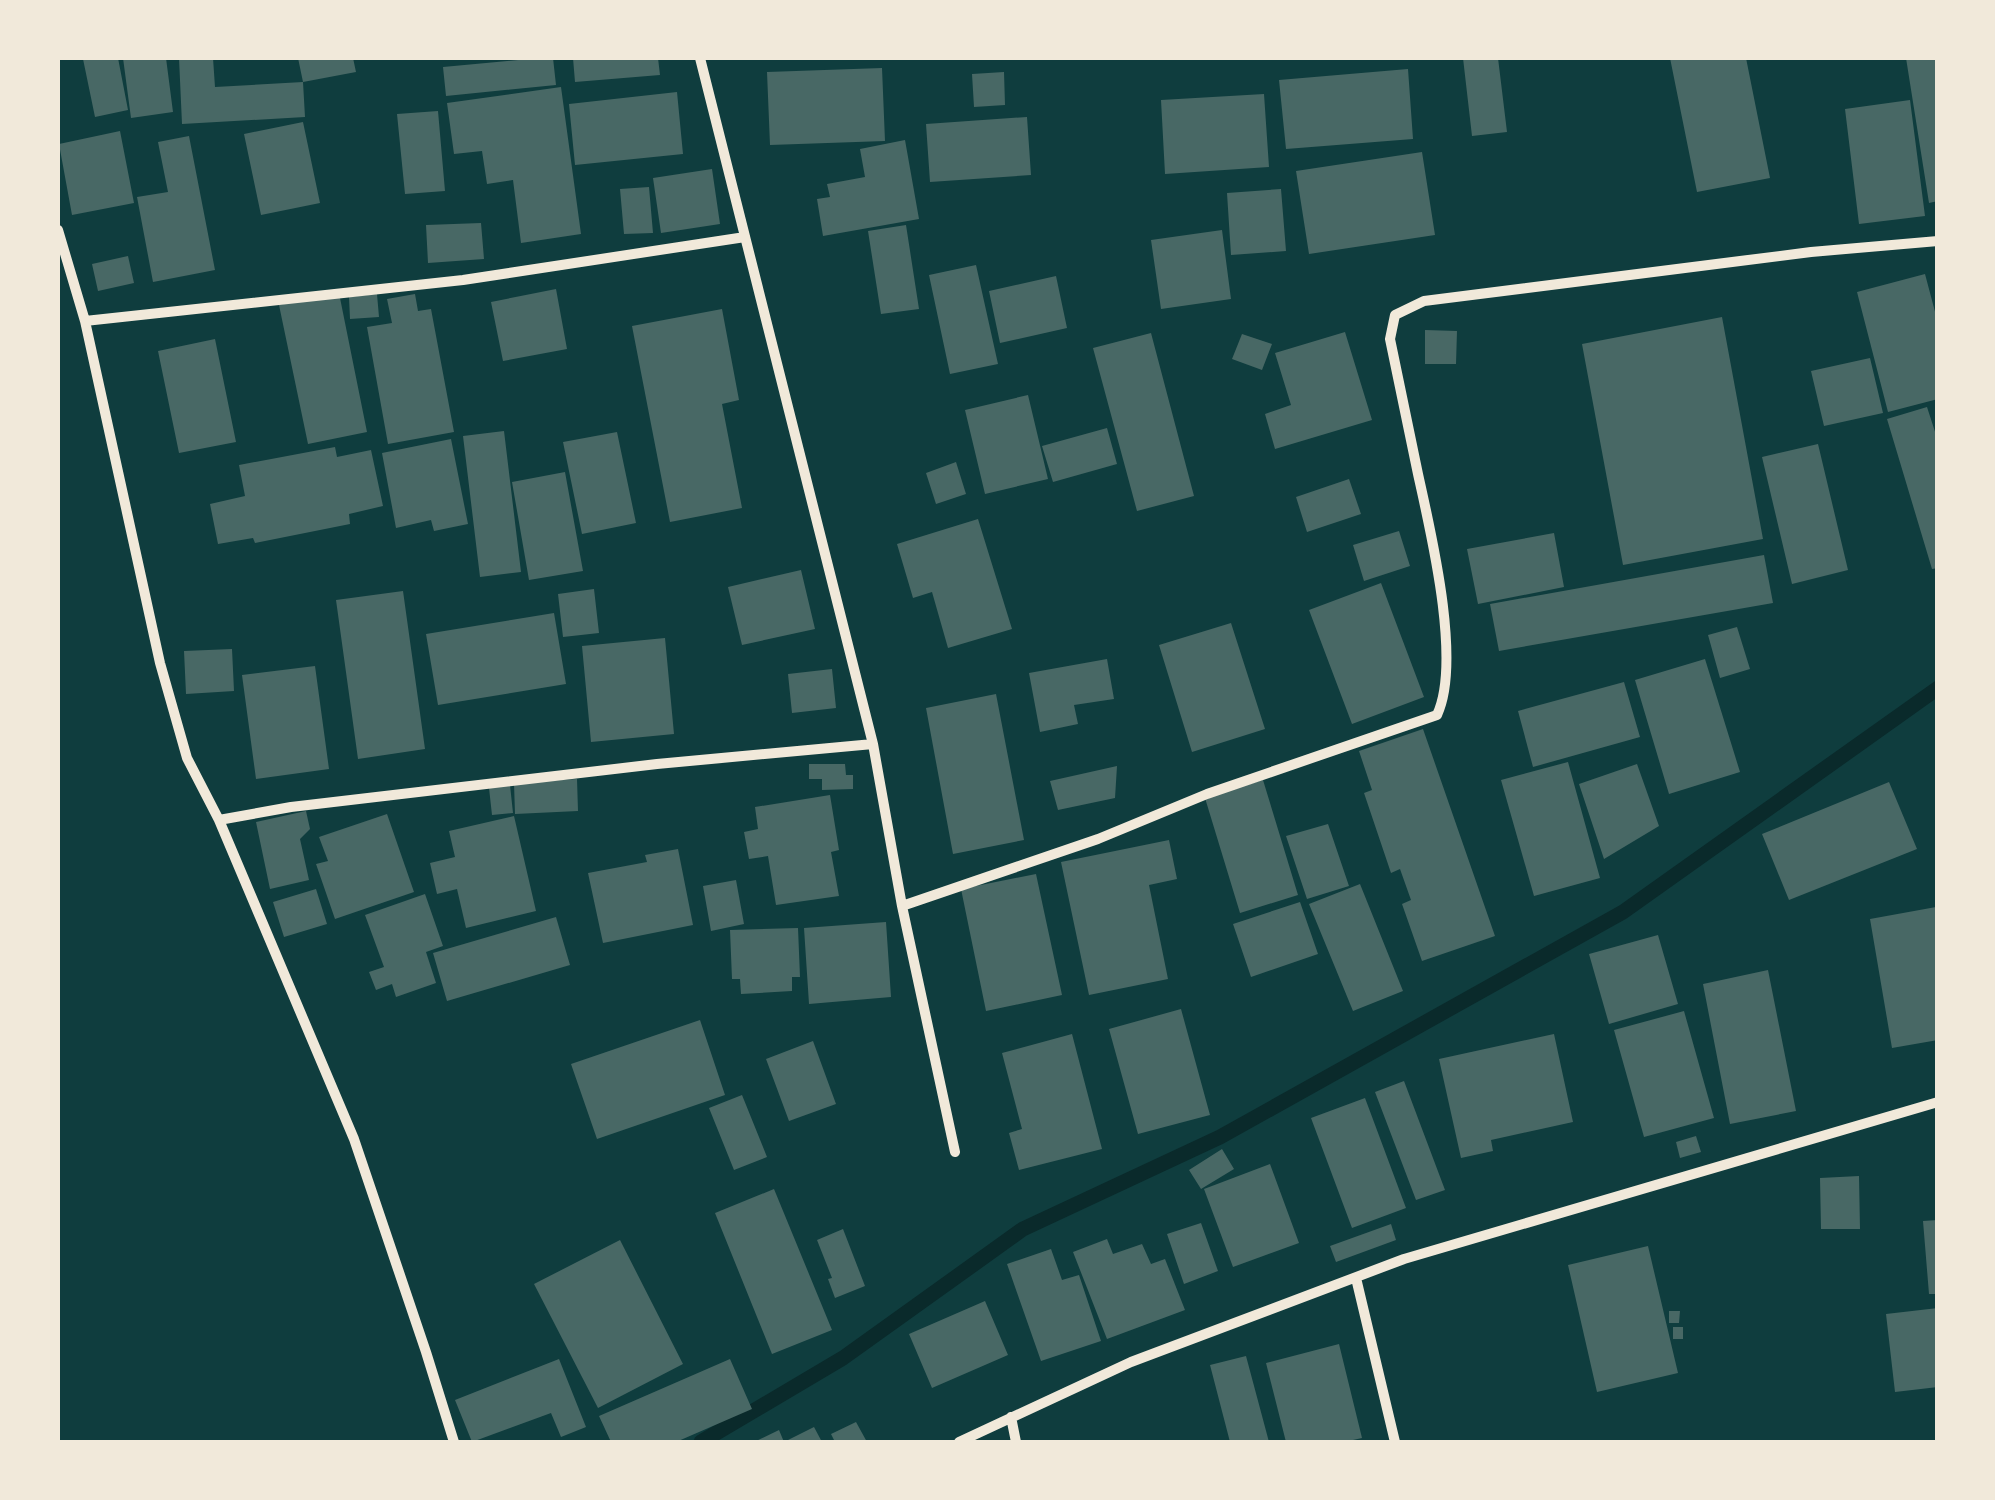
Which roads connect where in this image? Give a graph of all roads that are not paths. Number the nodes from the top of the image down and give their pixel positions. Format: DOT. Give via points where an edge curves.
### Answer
graph roads {
  1 [pos="700,58"];
  2 [pos="58,230"];
  3 [pos="745,237"];
  4 [pos="1938,240"];
  5 [pos="85,321"];
  6 [pos="872,744"];
  7 [pos="219,820"];
  8 [pos="902,906"];
  9 [pos="1938,1102"];
  10 [pos="955,1152"];
  11 [pos="1356,1278"];
  12 [pos="1011,1417"];
  13 [pos="454,1442"];
  14 [pos="959,1442"];
  15 [pos="1016,1442"];
  16 [pos="1395,1442"];
  1 -- 3 [label="street"];
  2 -- 5 [label="street"];
  3 -- 5 [label="street" via="463,280"];
  3 -- 6 [label="street"];
  4 -- 8 [label="street" via="1424,301 1395,315 1390,340 1437,560 1447,661 1437,715"];
  5 -- 7 [label="street" via="160,663 187,758"];
  6 -- 7 [label="street"];
  6 -- 8 [label="street"];
  7 -- 13 [label="street" via="354,1139"];
  8 -- 10 [label="street"];
  9 -- 11 [label="street"];
  11 -- 12 [label="street" via="1131,1362"];
  11 -- 16 [label="street"];
  12 -- 14 [label="street"];
  12 -- 15 [label="street"];
}
